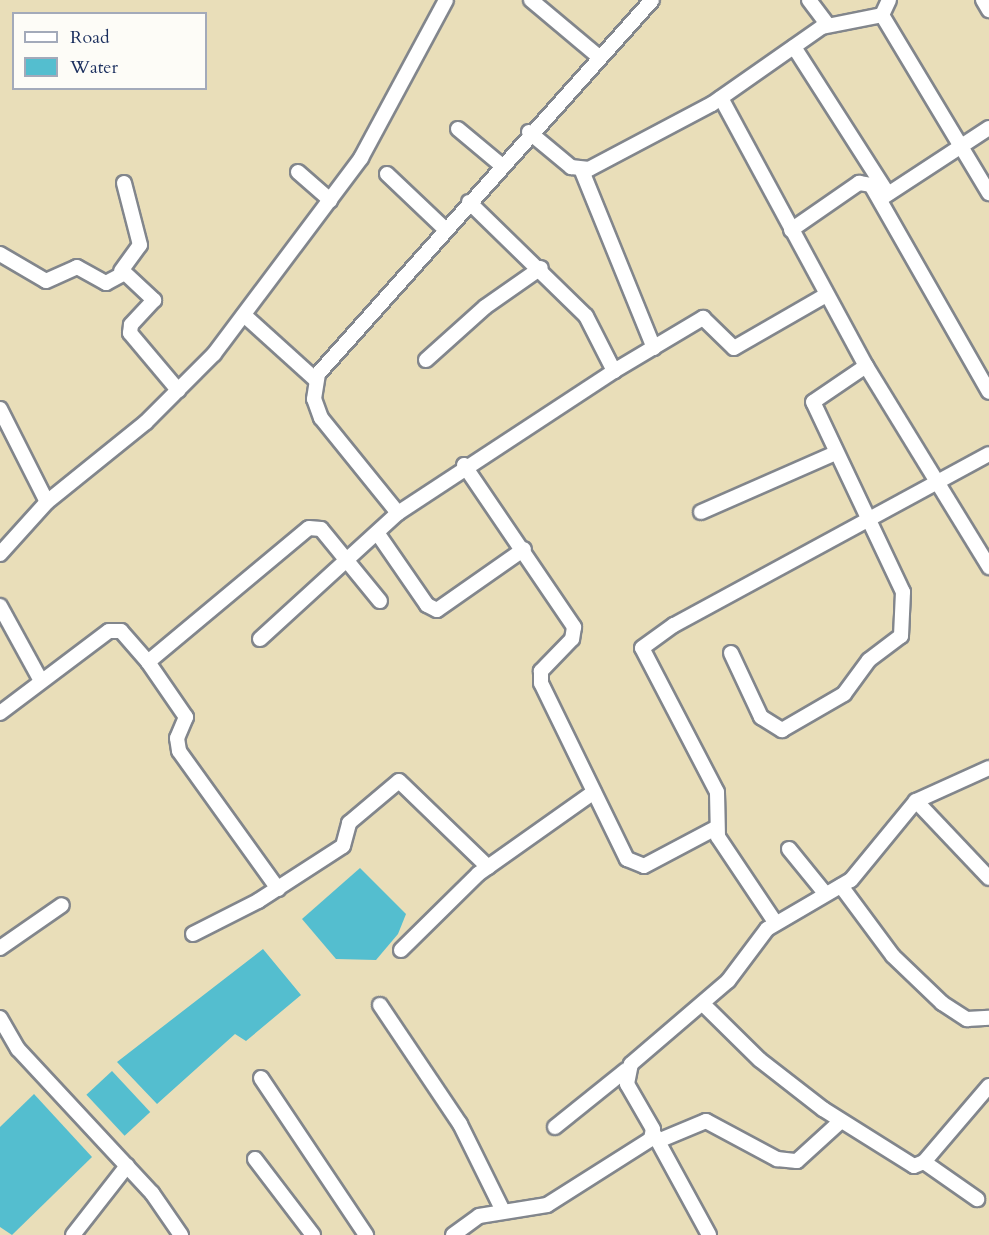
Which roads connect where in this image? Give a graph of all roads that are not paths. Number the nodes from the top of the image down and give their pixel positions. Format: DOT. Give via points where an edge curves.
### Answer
graph roads {
  1 [pos="446,0"];
  2 [pos="531,0"];
  3 [pos="652,0"];
  4 [pos="809,0"];
  5 [pos="889,0"];
  6 [pos="983,0"];
  7 [pos="989,10"];
  8 [pos="882,15"];
  9 [pos="828,25"];
  10 [pos="794,47"];
  11 [pos="598,57"];
  12 [pos="721,98"];
  13 [pos="989,128"];
  14 [pos="458,129"];
  15 [pos="529,132"];
  16 [pos="962,144"];
  17 [pos="501,165"];
  18 [pos="582,171"];
  19 [pos="298,172"];
  20 [pos="387,174"];
  21 [pos="124,183"];
  22 [pos="989,193"];
  23 [pos="884,196"];
  24 [pos="330,200"];
  25 [pos="469,202"];
  26 [pos="445,229"];
  27 [pos="791,230"];
  28 [pos="0,254"];
  29 [pos="541,268"];
  30 [pos="122,272"];
  31 [pos="826,295"];
  32 [pos="244,315"];
  33 [pos="654,348"];
  34 [pos="426,360"];
  35 [pos="866,366"];
  36 [pos="614,371"];
  37 [pos="316,380"];
  38 [pos="178,390"];
  39 [pos="989,392"];
  40 [pos="0,409"];
  41 [pos="989,453"];
  42 [pos="833,454"];
  43 [pos="464,465"];
  44 [pos="938,481"];
  45 [pos="47,502"];
  46 [pos="701,512"];
  47 [pos="398,513"];
  48 [pos="868,522"];
  49 [pos="378,534"];
  50 [pos="524,549"];
  51 [pos="0,554"];
  52 [pos="350,562"];
  53 [pos="989,567"];
  54 [pos="380,601"];
  55 [pos="0,606"];
  56 [pos="260,639"];
  57 [pos="730,653"];
  58 [pos="148,662"];
  59 [pos="41,681"];
  60 [pos="0,713"];
  61 [pos="989,768"];
  62 [pos="594,792"];
  63 [pos="916,801"];
  64 [pos="714,829"];
  65 [pos="789,849"];
  66 [pos="488,867"];
  67 [pos="989,878"];
  68 [pos="841,886"];
  69 [pos="278,889"];
  70 [pos="824,892"];
  71 [pos="62,905"];
  72 [pos="775,922"];
  73 [pos="193,934"];
  74 [pos="1,943"];
  75 [pos="401,950"];
  76 [pos="380,1005"];
  77 [pos="704,1005"];
  78 [pos="0,1018"];
  79 [pos="989,1018"];
  80 [pos="626,1070"];
  81 [pos="261,1078"];
  82 [pos="989,1086"];
  83 [pos="984,1100"];
  84 [pos="841,1121"];
  85 [pos="555,1127"];
  86 [pos="656,1138"];
  87 [pos="255,1159"];
  88 [pos="924,1162"];
  89 [pos="127,1166"];
  90 [pos="977,1199"];
  91 [pos="503,1211"];
  92 [pos="73,1235"];
  93 [pos="181,1235"];
  94 [pos="313,1235"];
  95 [pos="366,1235"];
  96 [pos="453,1235"];
  97 [pos="709,1235"];
  1 -- 24 [label="street" via="361,158"];
  2 -- 11 [label="street"];
  3 -- 11 [label="street"];
  4 -- 9 [label="street"];
  5 -- 8 [label="street"];
  6 -- 7 [label="street"];
  8 -- 9 [label="street"];
  8 -- 16 [label="street"];
  9 -- 10 [label="street"];
  10 -- 12 [label="street"];
  10 -- 23 [label="street"];
  11 -- 15 [label="street"];
  12 -- 18 [label="street"];
  12 -- 27 [label="street"];
  13 -- 16 [label="street"];
  14 -- 17 [label="street"];
  15 -- 17 [label="street"];
  15 -- 18 [label="street"];
  16 -- 22 [label="street"];
  16 -- 23 [label="street"];
  17 -- 25 [label="street"];
  18 -- 33 [label="street"];
  19 -- 24 [label="street"];
  20 -- 26 [label="street"];
  21 -- 30 [label="street" via="140,245"];
  23 -- 27 [label="street" via="871,185 859,183"];
  23 -- 39 [label="street"];
  24 -- 32 [label="street"];
  25 -- 26 [label="street"];
  25 -- 29 [label="street"];
  26 -- 37 [label="street"];
  27 -- 31 [label="street"];
  28 -- 30 [label="street" via="45,281 77,267 106,283"];
  29 -- 34 [label="street" via="485,307"];
  29 -- 36 [label="street" via="592,324"];
  30 -- 38 [label="street" via="154,300 131,325 130,333"];
  31 -- 33 [label="street" via="734,348 707,318"];
  31 -- 35 [label="street"];
  32 -- 37 [label="street"];
  32 -- 38 [label="street"];
  33 -- 36 [label="street"];
  35 -- 42 [label="street" via="813,399"];
  35 -- 44 [label="street"];
  36 -- 43 [label="street"];
  37 -- 47 [label="street" via="321,417"];
  38 -- 45 [label="street"];
  40 -- 45 [label="street"];
  41 -- 44 [label="street"];
  42 -- 46 [label="street"];
  42 -- 48 [label="street"];
  43 -- 47 [label="street"];
  43 -- 50 [label="street"];
  44 -- 48 [label="street"];
  44 -- 53 [label="street"];
  45 -- 51 [label="street"];
  47 -- 49 [label="street"];
  48 -- 57 [label="street" via="903,592 902,631 869,660 850,689 782,730 771,727 761,717"];
  48 -- 64 [label="street" via="674,625 642,648 717,792"];
  49 -- 50 [label="street" via="427,605 437,610"];
  49 -- 52 [label="street"];
  50 -- 62 [label="street" via="574,627 572,639 540,676"];
  52 -- 54 [label="street"];
  52 -- 56 [label="street"];
  52 -- 58 [label="street" via="321,530 309,528"];
  55 -- 59 [label="street"];
  58 -- 59 [label="street" via="116,630"];
  58 -- 69 [label="street" via="186,717 177,738 179,751"];
  59 -- 60 [label="street"];
  61 -- 63 [label="street"];
  62 -- 64 [label="street" via="634,865 644,866"];
  62 -- 66 [label="street"];
  63 -- 67 [label="street"];
  63 -- 68 [label="street"];
  64 -- 72 [label="street"];
  65 -- 70 [label="street"];
  66 -- 69 [label="street" via="399,781 349,824 346,843"];
  66 -- 75 [label="street"];
  68 -- 70 [label="street"];
  68 -- 79 [label="street" via="913,977 955,1013"];
  69 -- 73 [label="street"];
  70 -- 72 [label="street"];
  71 -- 74 [label="street"];
  72 -- 77 [label="street"];
  76 -- 91 [label="street" via="455,1116"];
  77 -- 80 [label="street"];
  77 -- 84 [label="street" via="760,1060"];
  78 -- 89 [label="street" via="18,1049"];
  80 -- 85 [label="street"];
  80 -- 86 [label="street" via="632,1095"];
  81 -- 95 [label="street"];
  82 -- 83 [label="street"];
  83 -- 88 [label="street"];
  84 -- 86 [label="street" via="797,1161 777,1159 706,1121"];
  84 -- 88 [label="street" via="909,1165"];
  86 -- 91 [label="street" via="554,1202 531,1210"];
  86 -- 97 [label="street"];
  87 -- 94 [label="street"];
  88 -- 90 [label="street"];
  89 -- 92 [label="street"];
  89 -- 93 [label="street"];
  91 -- 96 [label="street" via="479,1216"];
}
